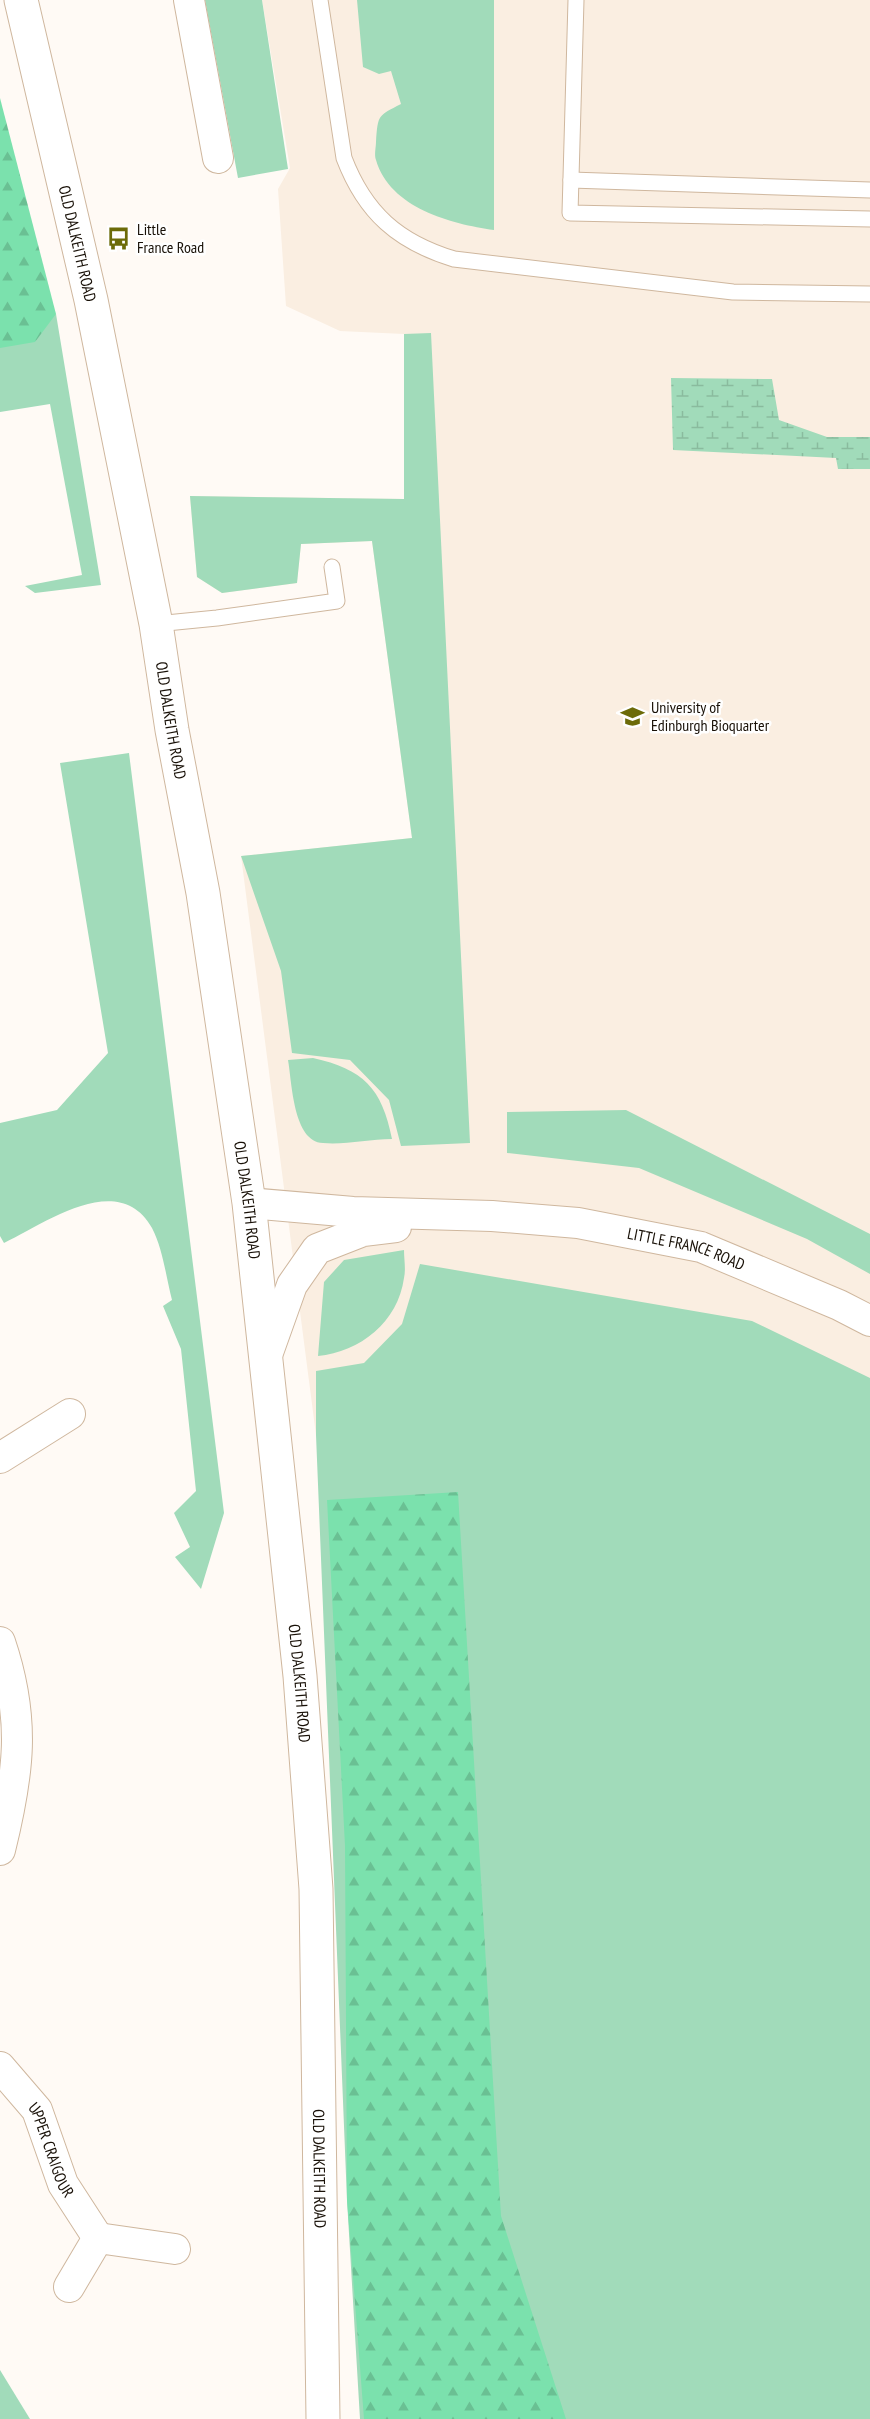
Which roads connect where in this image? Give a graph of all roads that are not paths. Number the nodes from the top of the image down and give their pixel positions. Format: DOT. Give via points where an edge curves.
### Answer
graph roads {
  1 [pos="21,0"];
  2 [pos="189,0"];
  3 [pos="320,0"];
  4 [pos="576,0"];
  5 [pos="218,158"];
  6 [pos="571,180"];
  7 [pos="870,190"];
  8 [pos="870,219"];
  9 [pos="870,294"];
  10 [pos="332,567"];
  11 [pos="156,624"];
  12 [pos="249,1203"];
  13 [pos="492,1216"];
  14 [pos="870,1322"];
  15 [pos="266,1358"];
  16 [pos="70,1414"];
  17 [pos="0,1458"];
  18 [pos="0,1642"];
  19 [pos="0,1850"];
  20 [pos="0,2067"];
  21 [pos="98,2238"];
  22 [pos="175,2249"];
  23 [pos="69,2287"];
  24 [pos="323,2419"];
  1 -- 11 [label="main road, OLD DALKEITH ROAD" via="91,300"];
  2 -- 5 [label="street"];
  3 -- 9 [label="lane" via="344,158 352,179 377,215 412,243 454,259 734,292"];
  4 -- 6 [label="lane"];
  6 -- 7 [label="lane"];
  6 -- 8 [label="lane" via="570,213"];
  10 -- 11 [label="lane" via="337,601"];
  11 -- 12 [label="main road, OLD DALKEITH ROAD" via="203,893"];
  12 -- 13 [label="street, LITTLE FRANCE ROAD" via="353,1212"];
  12 -- 15 [label="main road, OLD DALKEITH ROAD"];
  13 -- 14 [label="street, LITTLE FRANCE ROAD" via="578,1223 701,1247"];
  13 -- 15 [label="street, LITTLE FRANCE ROAD" via="363,1231 317,1249 292,1285"];
  15 -- 24 [label="main road, OLD DALKEITH ROAD" via="300,1676 316,1889"];
  16 -- 17 [label="street"];
  18 -- 19 [label="street" via="11,1675 18,1722 12,1801"];
  20 -- 21 [label="street, UPPER CRAIGOUR" via="38,2110 63,2184"];
  21 -- 22 [label="street"];
  21 -- 23 [label="street"];
}
